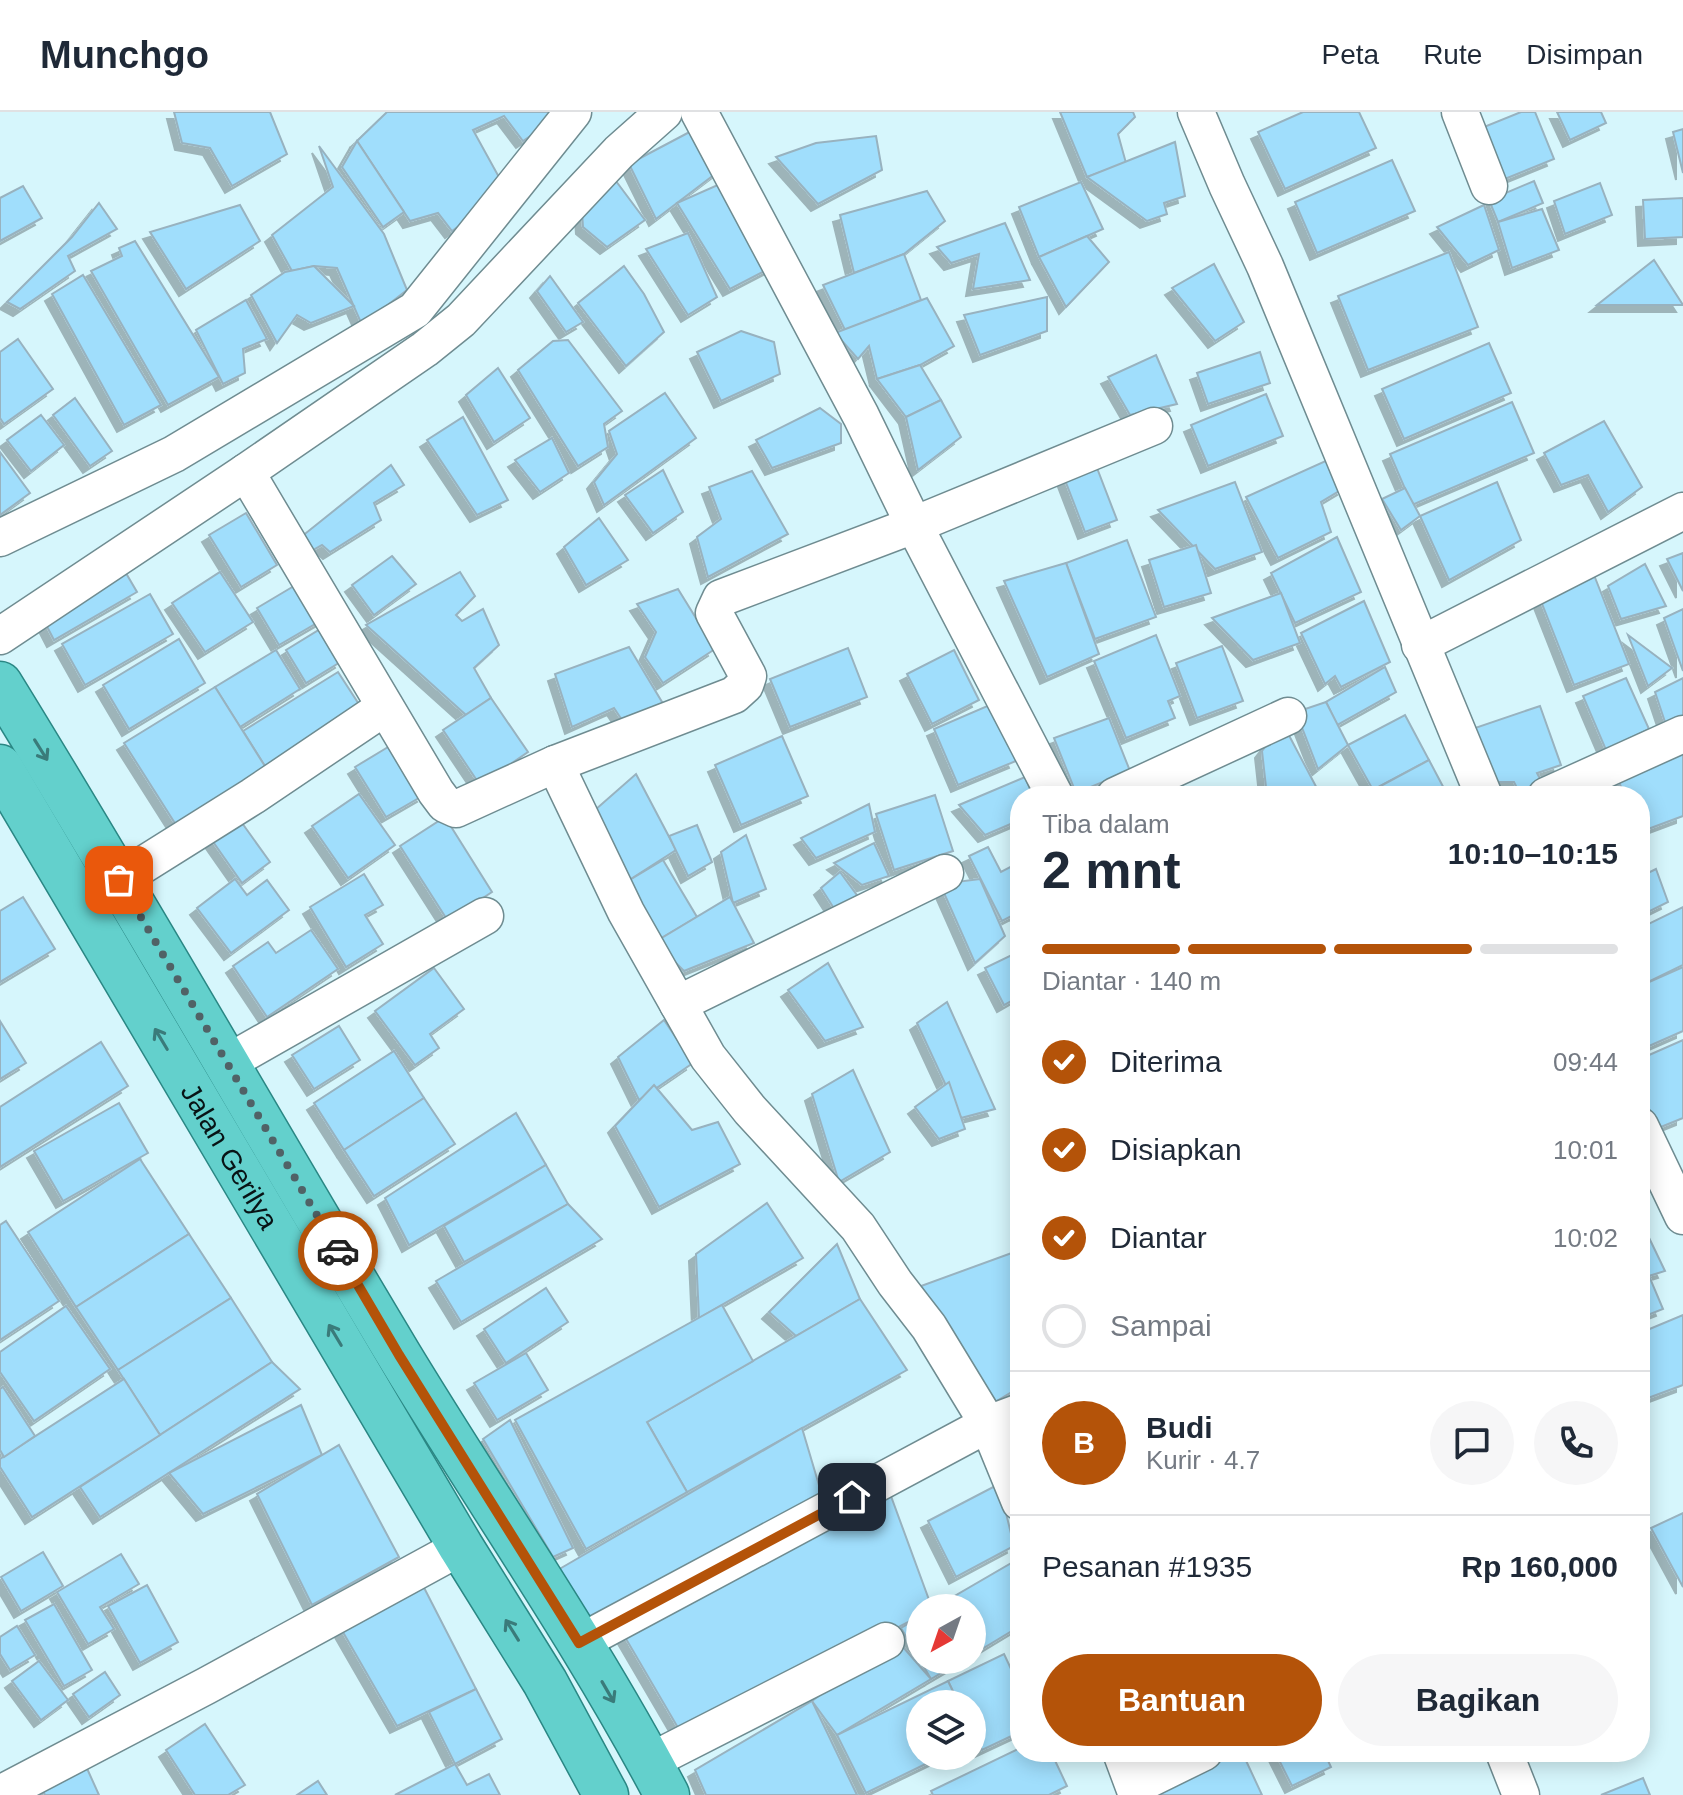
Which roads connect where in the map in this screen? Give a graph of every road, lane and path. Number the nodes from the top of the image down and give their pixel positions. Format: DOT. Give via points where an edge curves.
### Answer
graph roads {
  1 [pos="573,112"];
  2 [pos="664,112"];
  3 [pos="699,112"];
  4 [pos="1196,112"];
  5 [pos="1460,112"];
  6 [pos="1489,186"];
  7 [pos="1154,426"];
  8 [pos="246,472"];
  9 [pos="1683,511"];
  10 [pos="914,525"];
  11 [pos="0,538"];
  12 [pos="0,636"];
  13 [pos="1420,645"];
  14 [pos="0,684"];
  15 [pos="385,707"];
  16 [pos="1288,716"];
  17 [pos="1683,734"];
  18 [pos="555,764"];
  19 [pos="0,767"];
  20 [pos="1050,786"];
  21 [pos="1137,786"];
  22 [pos="1480,786"];
  23 [pos="1568,786"];
  24 [pos="945,873"];
  25 [pos="119,880"];
  26 [pos="485,916"];
  27 [pos="678,1004"];
  28 [pos="227,1063"];
  29 [pos="1650,1147"];
  30 [pos="1683,1216"];
  31 [pos="399,1355"];
  32 [pos="363,1381"];
  33 [pos="1004,1418"];
  34 [pos="1010,1450"];
  35 [pos="461,1547"];
  36 [pos="886,1641"];
  37 [pos="579,1643"];
  38 [pos="1125,1762"];
  39 [pos="1186,1762"];
  40 [pos="1508,1762"];
  41 [pos="658,1779"];
  42 [pos="1136,1790"];
  43 [pos="0,1794"];
  44 [pos="606,1795"];
  45 [pos="1521,1795"];
  1 -- 11 [label="street" via="415,310 174,454"];
  2 -- 8 [label="street" via="619,152 461,320"];
  3 -- 10 [label="street"];
  4 -- 13 [label="street" via="1263,261"];
  5 -- 6 [label="street"];
  7 -- 10 [label="street"];
  8 -- 12 [label="street"];
  8 -- 15 [label="street"];
  9 -- 13 [label="street"];
  10 -- 18 [label="street" via="721,598 714,613 748,676 745,685 734,695"];
  10 -- 20 [label="street"];
  13 -- 22 [label="street"];
  14 -- 25 [label="highway, Jalan Gerilya, one-way"];
  15 -- 18 [label="street" via="436,792 456,809"];
  15 -- 25 [label="street"];
  16 -- 21 [label="street"];
  17 -- 23 [label="street"];
  18 -- 27 [label="street" via="626,912"];
  32 -- 19 [label="highway, Jalan Gerilya, one-way"];
  24 -- 27 [label="street"];
  25 -- 28 [label="highway, Jalan Gerilya"];
  26 -- 28 [label="street"];
  27 -- 33 [label="street" via="708,1057 858,1227 895,1283"];
  28 -- 31 [label="highway, Jalan Gerilya"];
  29 -- 30 [label="street"];
  31 -- 32 [label="highway"];
  31 -- 37 [label="highway, Jalan Gerilya"];
  32 -- 35 [label="highway, Jalan Gerilya"];
  33 -- 34 [label="street"];
  33 -- 37 [label="street"];
  35 -- 43 [label="street"];
  44 -- 35 [label="highway, Jalan Gerilya, one-way" via="545,1682"];
  36 -- 41 [label="street"];
  37 -- 41 [label="highway, Jalan Gerilya, one-way"];
  38 -- 42 [label="street"];
  39 -- 42 [label="street"];
  40 -- 45 [label="street"];
}
